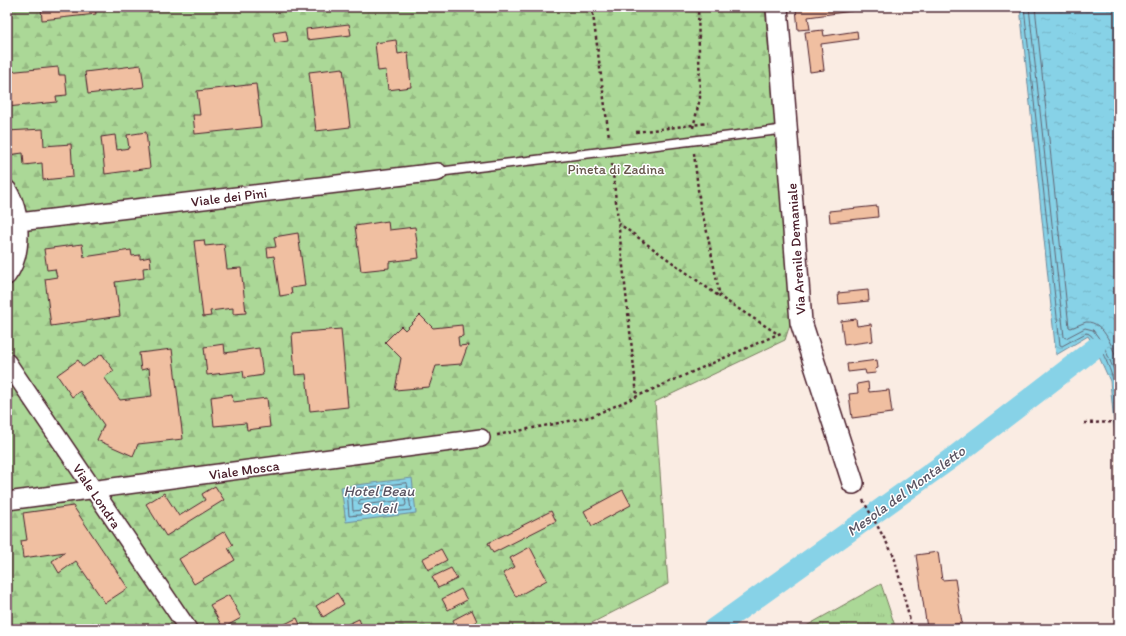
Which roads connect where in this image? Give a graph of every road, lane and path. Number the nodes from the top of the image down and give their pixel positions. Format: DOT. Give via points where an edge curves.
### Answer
graph roads {
  1 [pos="592,7"];
  2 [pos="698,7"];
  3 [pos="777,7"];
  4 [pos="779,130"];
  5 [pos="693,140"];
  6 [pos="610,150"];
  7 [pos="438,172"];
  8 [pos="7,189"];
  9 [pos="19,222"];
  10 [pos="618,223"];
  11 [pos="7,276"];
  12 [pos="720,297"];
  13 [pos="784,332"];
  14 [pos="778,334"];
  15 [pos="7,362"];
  16 [pos="637,396"];
  17 [pos="1119,422"];
  18 [pos="1084,424"];
  19 [pos="481,438"];
  20 [pos="853,483"];
  21 [pos="93,490"];
  22 [pos="7,501"];
  23 [pos="188,629"];
  24 [pos="912,629"];
  1 -- 6 [label="path"];
  2 -- 5 [label="path" via="700,98 693,124"];
  3 -- 20 [label="street, Via Arenile Demaniale" via="801,322"];
  4 -- 5 [label="lane"];
  5 -- 6 [label="lane"];
  5 -- 12 [label="path" via="700,207"];
  6 -- 7 [label="lane"];
  6 -- 10 [label="path"];
  7 -- 9 [label="street, Viale dei Pini"];
  8 -- 9 [label="street"];
  9 -- 11 [label="street" via="18,248"];
  10 -- 12 [label="path"];
  10 -- 16 [label="path"];
  12 -- 14 [label="path"];
  13 -- 14 [label="path"];
  14 -- 16 [label="path"];
  15 -- 21 [label="street, Viale Londra"];
  16 -- 19 [label="path" via="590,417"];
  17 -- 18 [label="path"];
  19 -- 21 [label="street, Viale Mosca"];
  20 -- 24 [label="path" via="894,556"];
  21 -- 22 [label="street, Viale Mosca"];
  21 -- 23 [label="street, Viale Londra"];
}
